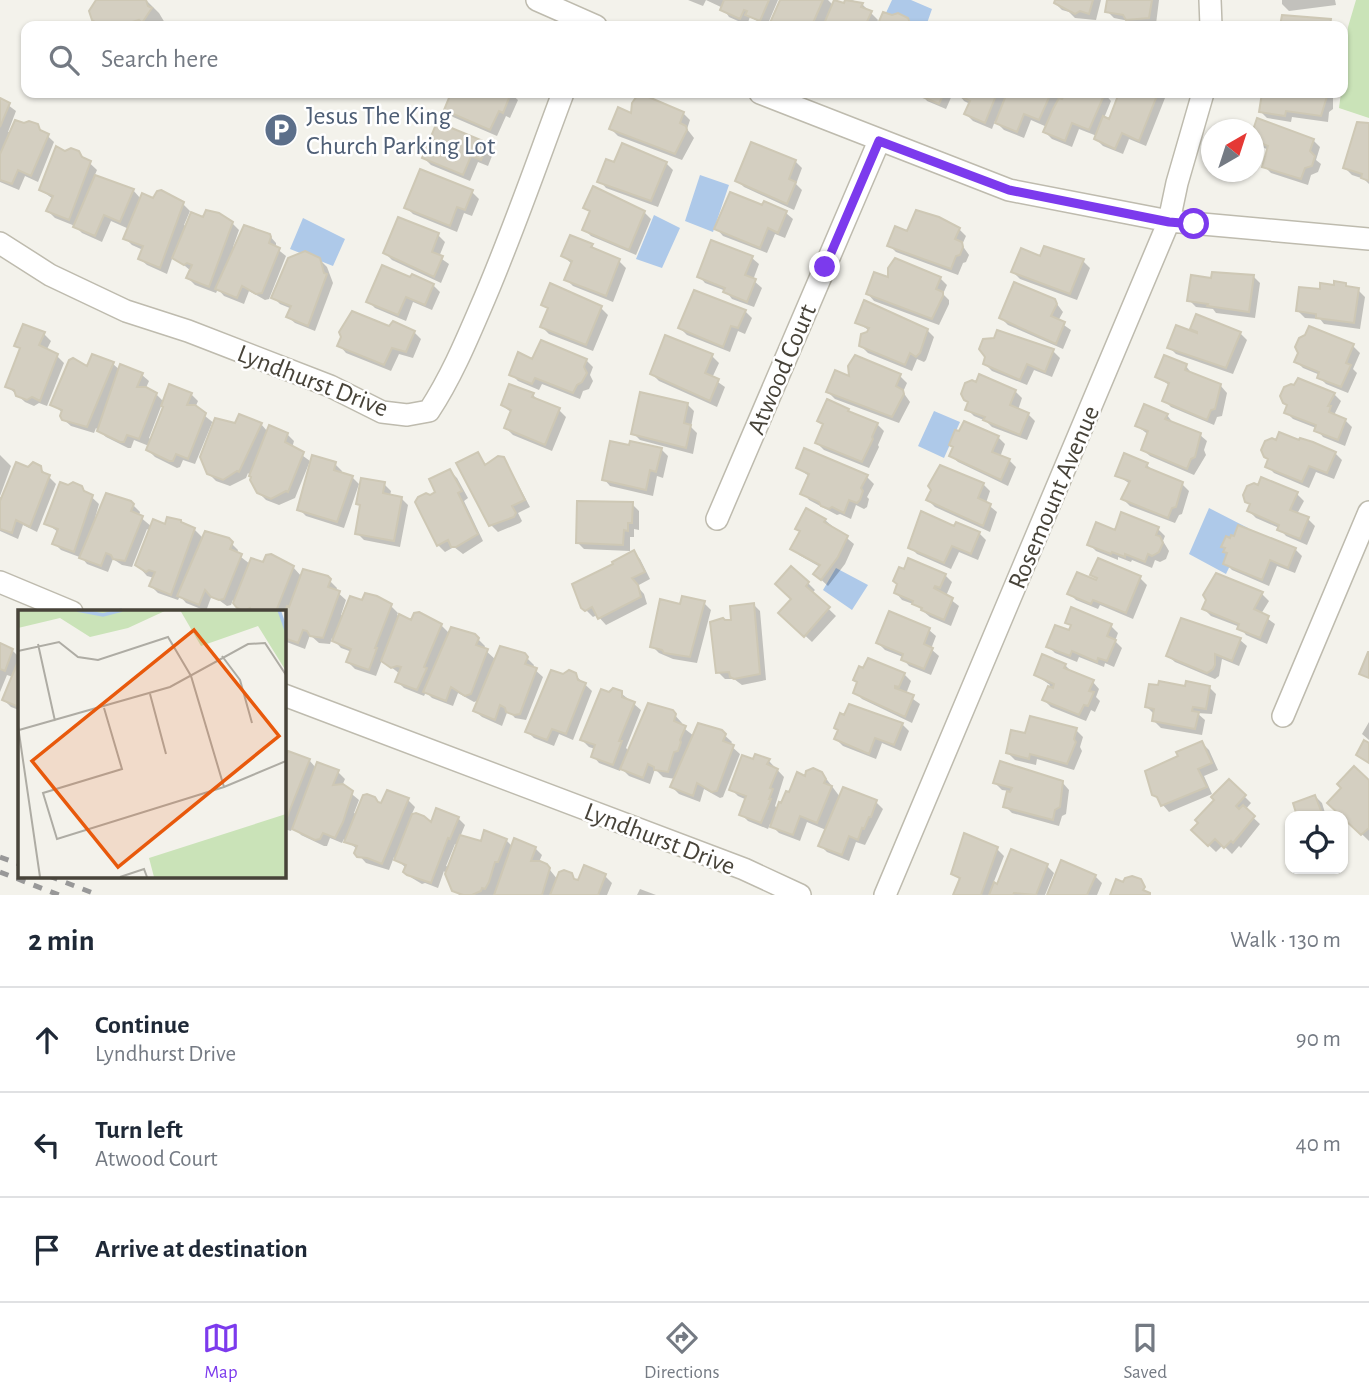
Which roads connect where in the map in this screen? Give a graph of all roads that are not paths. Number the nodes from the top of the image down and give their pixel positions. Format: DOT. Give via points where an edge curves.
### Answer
graph roads {
  1 [pos="537,0"];
  2 [pos="1210,0"];
  3 [pos="582,21"];
  4 [pos="1211,21"];
  5 [pos="561,98"];
  6 [pos="772,98"];
  7 [pos="1202,98"];
  8 [pos="879,141"];
  9 [pos="1169,222"];
  10 [pos="1369,239"];
  11 [pos="0,243"];
  12 [pos="1369,512"];
  13 [pos="717,519"];
  14 [pos="0,582"];
  15 [pos="70,610"];
  16 [pos="285,695"];
  17 [pos="1283,716"];
  18 [pos="800,895"];
  19 [pos="885,895"];
  1 -- 3 [label="street"];
  2 -- 4 [label="street"];
  5 -- 11 [label="street, Lyndhurst Drive" via="502,259 458,360 429,411 407,415 382,412 188,331 126,312 50,275"];
  6 -- 8 [label="street"];
  7 -- 9 [label="street, Rosemount Avenue"];
  8 -- 9 [label="street" via="1009,190"];
  8 -- 13 [label="street, Atwood Court"];
  9 -- 10 [label="street"];
  9 -- 19 [label="street, Rosemount Avenue"];
  12 -- 17 [label="street"];
  14 -- 15 [label="street"];
  16 -- 18 [label="street, Lyndhurst Drive" via="744,869"];
}
